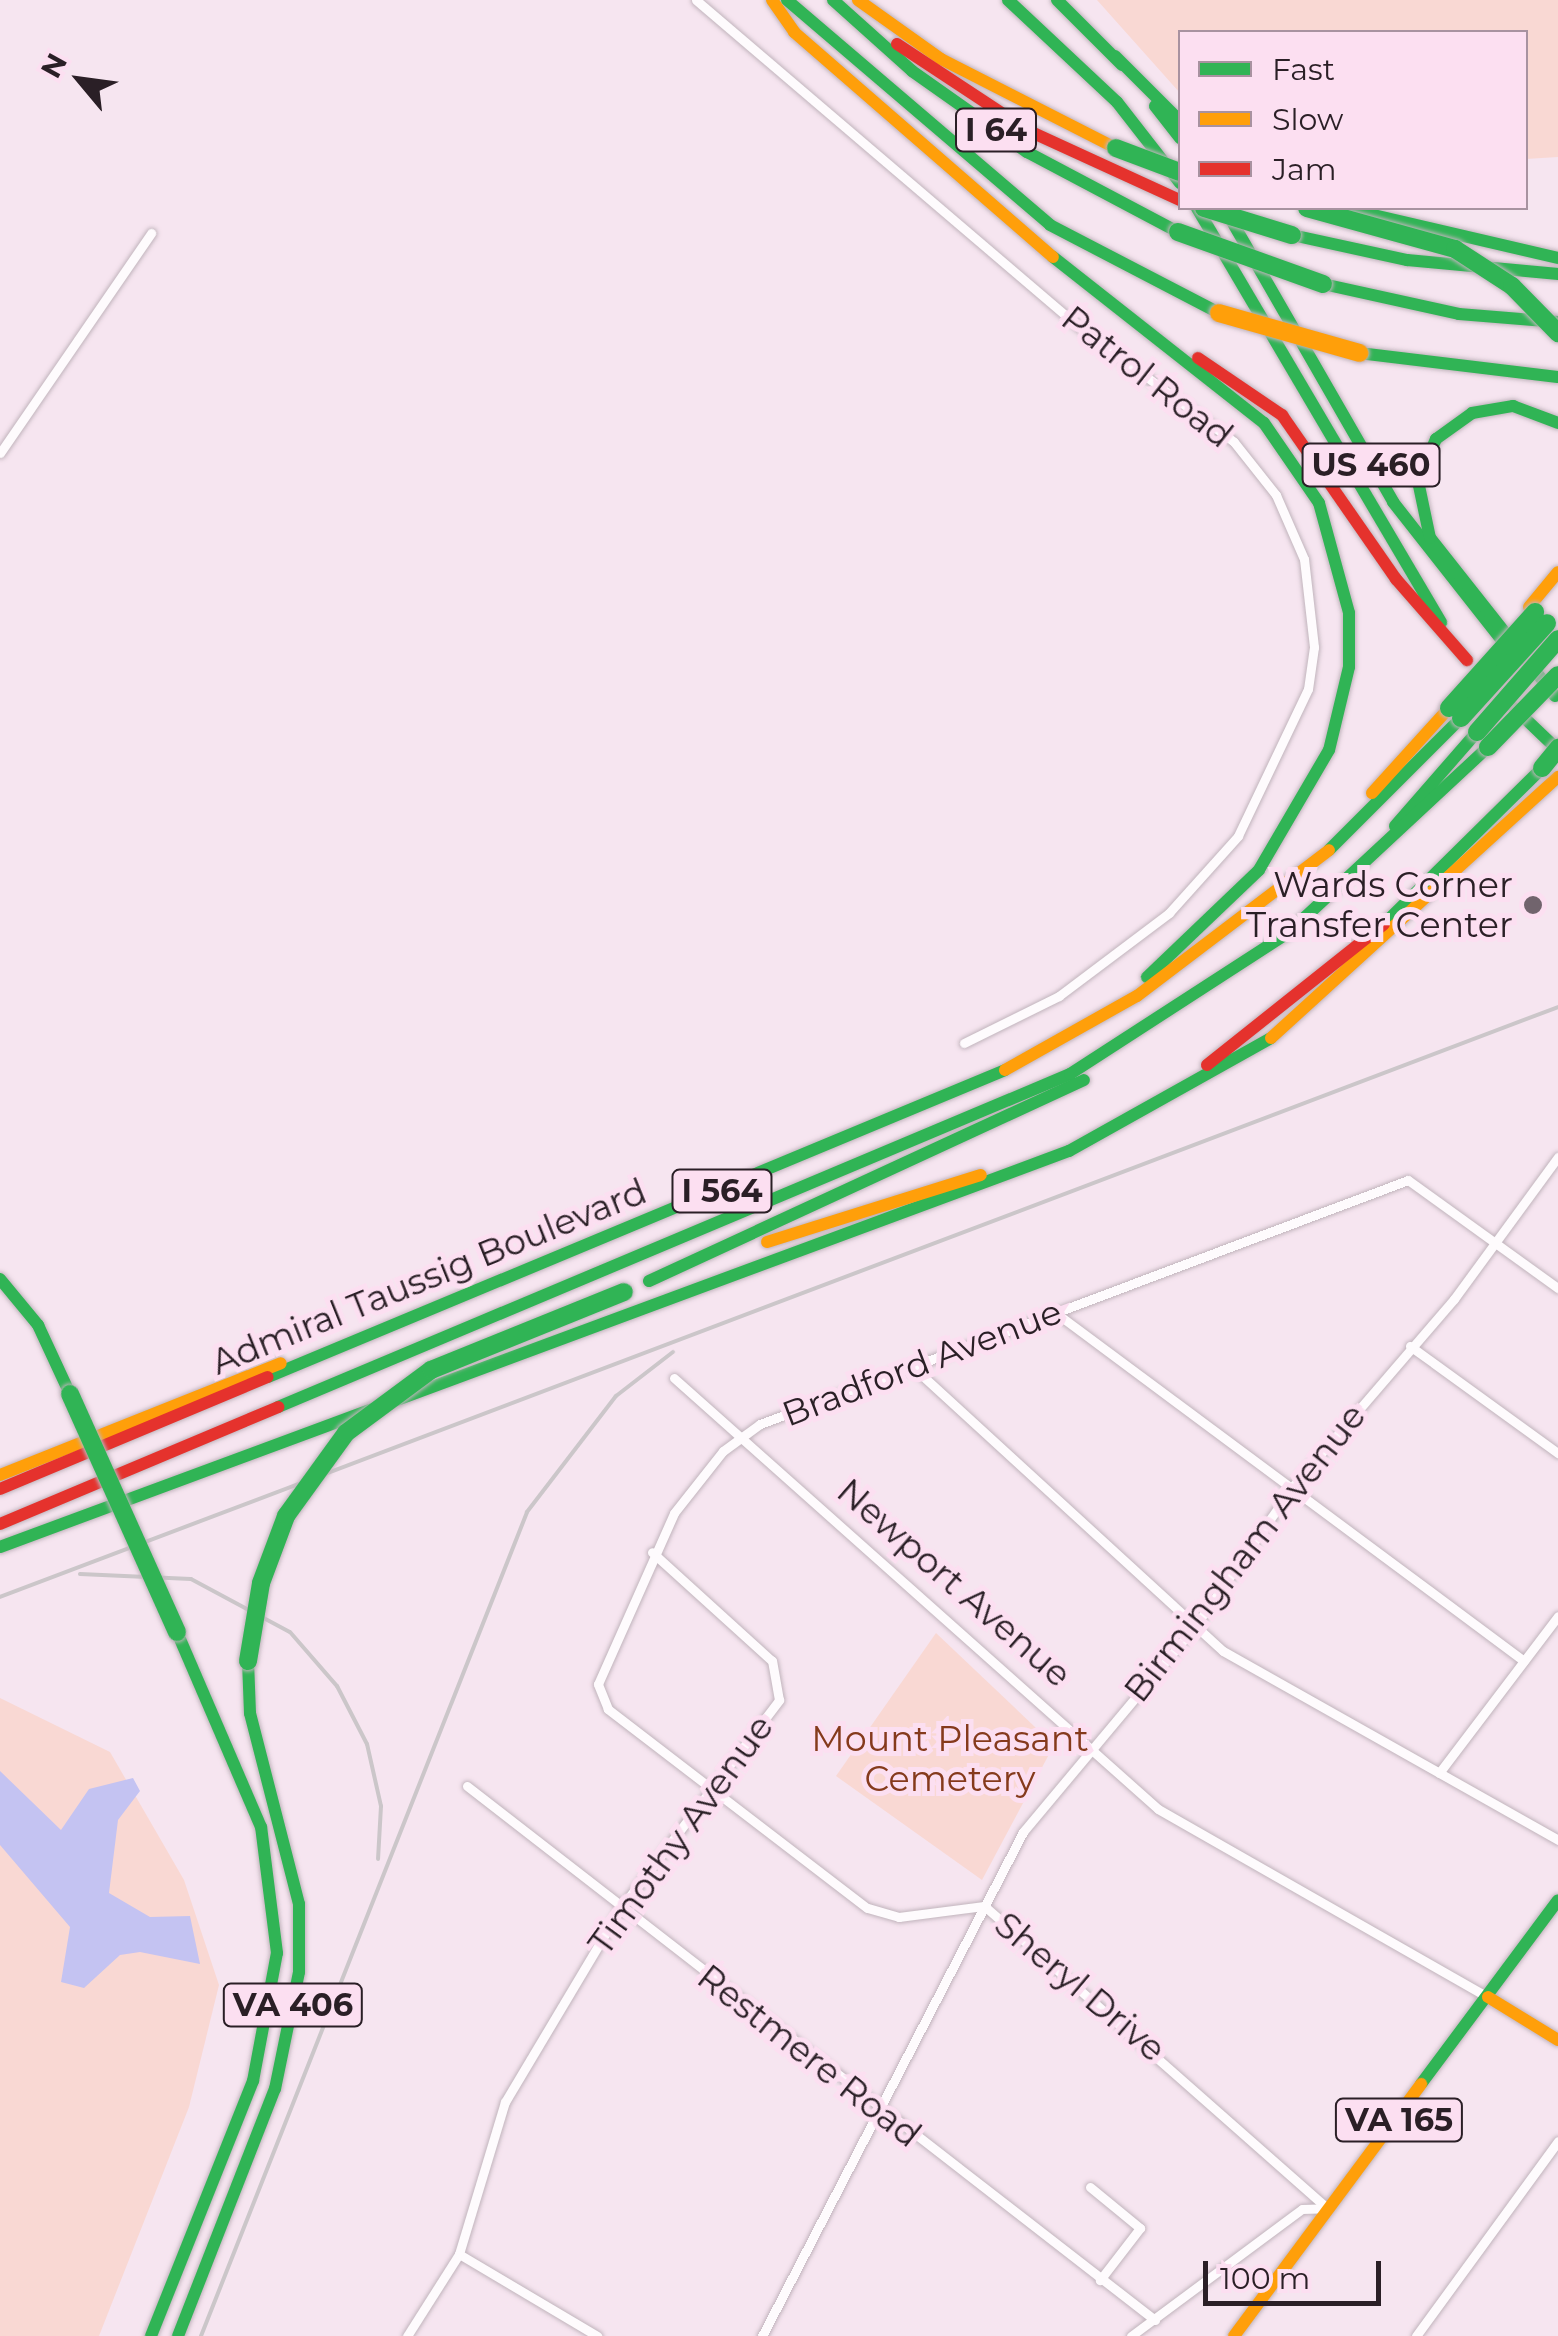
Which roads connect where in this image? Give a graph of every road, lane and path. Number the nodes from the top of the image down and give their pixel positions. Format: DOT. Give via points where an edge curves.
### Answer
graph roads {
  1 [pos="696,0"];
  2 [pos="772,0"];
  3 [pos="787,0"];
  4 [pos="833,0"];
  5 [pos="842,0"];
  6 [pos="858,0"];
  7 [pos="1008,0"];
  8 [pos="1057,0"];
  9 [pos="1115,56"];
  10 [pos="1178,119"];
  11 [pos="1178,135"];
  12 [pos="1178,171"];
  13 [pos="1178,181"];
  14 [pos="1178,199"];
  15 [pos="1201,210"];
  16 [pos="1207,210"];
  17 [pos="1225,210"];
  18 [pos="1313,210"];
  19 [pos="1352,210"];
  20 [pos="151,234"];
  21 [pos="1558,258"];
  22 [pos="1558,274"];
  23 [pos="1558,322"];
  24 [pos="1145,329"];
  25 [pos="1558,333"];
  26 [pos="1558,377"];
  27 [pos="1558,422"];
  28 [pos="0,453"];
  29 [pos="1558,572"];
  30 [pos="1558,588"];
  31 [pos="1542,613"];
  32 [pos="1558,639"];
  33 [pos="1466,660"];
  34 [pos="1558,671"];
  35 [pos="1550,696"];
  36 [pos="1455,713"];
  37 [pos="1482,740"];
  38 [pos="1558,749"];
  39 [pos="1550,772"];
  40 [pos="1558,787"];
  41 [pos="1537,798"];
  42 [pos="1165,1020"];
  43 [pos="1098,1021"];
  44 [pos="964,1043"];
  45 [pos="1174,1090"];
  46 [pos="1122,1121"];
  47 [pos="1558,1157"];
  48 [pos="1495,1242"];
  49 [pos="0,1278"];
  50 [pos="649,1282"];
  51 [pos="1558,1288"];
  52 [pos="1056,1313"];
  53 [pos="1410,1346"];
  54 [pos="340,1348"];
  55 [pos="913,1366"];
  56 [pos="674,1378"];
  57 [pos="737,1438"];
  58 [pos="1558,1453"];
  59 [pos="0,1476"];
  60 [pos="1294,1485"];
  61 [pos="0,1489"];
  62 [pos="0,1524"];
  63 [pos="0,1547"];
  64 [pos="652,1552"];
  65 [pos="1558,1616"];
  66 [pos="1196,1625"];
  67 [pos="610,1654"];
  68 [pos="1524,1661"];
  69 [pos="1090,1747"];
  70 [pos="1440,1773"];
  71 [pos="467,1786"];
  72 [pos="712,1790"];
  73 [pos="1558,1840"];
  74 [pos="1558,1900"];
  75 [pos="984,1906"];
  76 [pos="620,1909"];
  77 [pos="1488,1997"];
  78 [pos="1558,2040"];
  79 [pos="884,2114"];
  80 [pos="1558,2141"];
  81 [pos="1090,2188"];
  82 [pos="1326,2208"];
  83 [pos="459,2254"];
  84 [pos="1100,2280"];
  85 [pos="1155,2320"];
  86 [pos="591,2335"];
  87 [pos="151,2336"];
  88 [pos="178,2336"];
  89 [pos="407,2336"];
  90 [pos="762,2336"];
  91 [pos="1131,2336"];
  92 [pos="1234,2336"];
  93 [pos="1416,2336"];
  1 -- 44 [label="street, Patrol Road" via="1078,326 1234,442 1276,495 1304,559 1314,647 1308,689 1238,836 1169,912 1059,996"];
  2 -- 24 [label="main road" via="794,32 933,160"];
  3 -- 26 [label="main road, I 64, bridge" via="1037,215 1172,296 1359,353"];
  4 -- 23 [label="main road, I 64, bridge" via="912,71 1027,152 1178,232 1323,284 1459,314"];
  5 -- 14 [label="main road, I 64" via="992,110"];
  6 -- 12 [label="main road, bridge" via="941,58 1116,148"];
  7 -- 13 [label="main road" via="1117,102"];
  8 -- 9 [label="main road"];
  9 -- 10 [label="main road"];
  9 -- 11 [label="main road"];
  15 -- 33 [label="main road, US 460" via="1371,515"];
  16 -- 22 [label="main road, bridge" via="1407,260"];
  17 -- 35 [label="main road, US 460" via="1393,502 1482,624"];
  18 -- 25 [label="main road, bridge" via="1454,249 1512,286"];
  19 -- 21 [label="main road"];
  20 -- 28 [label="street"];
  24 -- 33 [label="main road" via="1282,416 1396,579"];
  24 -- 43 [label="main road" via="1264,423 1302,475 1340,558 1349,667 1329,750 1277,846 1214,918"];
  27 -- 35 [label="main road" via="1512,406 1472,413 1436,439 1418,480 1430,538"];
  29 -- 31 [label="main road"];
  30 -- 31 [label="main road"];
  31 -- 36 [label="main road, bridge"];
  31 -- 36 [label="main road, bridge" via="1504,643"];
  32 -- 37 [label="main road, bridge"];
  33 -- 38 [label="main road, US 460"];
  34 -- 35 [label="main road, bridge"];
  35 -- 37 [label="main road, bridge"];
  36 -- 43 [label="main road" via="1247,916"];
  37 -- 42 [label="main road" via="1354,878"];
  38 -- 39 [label="main road, bridge"];
  39 -- 41 [label="main road"];
  39 -- 45 [label="main road" via="1380,928"];
  40 -- 41 [label="main road"];
  41 -- 45 [label="main road" via="1358,972 1254,1050"];
  42 -- 50 [label="main road" via="1098,1072 985,1133"];
  42 -- 62 [label="main road" via="956,1128"];
  43 -- 54 [label="main road, Admiral Taussig Boulevard / I 564" via="982,1083"];
  45 -- 46 [label="main road"];
  46 -- 50 [label="main road" via="1010,1166"];
  46 -- 63 [label="main road" via="927,1207"];
  47 -- 48 [label="street, Birmingham Avenue"];
  48 -- 51 [label="street"];
  48 -- 52 [label="street, Bradford Avenue" via="1408,1180"];
  48 -- 53 [label="street, Birmingham Avenue"];
  49 -- 87 [label="main road, VA 406, bridge" via="38,1324 261,1827 276,1953 257,2069"];
  50 -- 88 [label="main road, VA 406, bridge" via="422,1375 346,1433 276,1540 248,1661 250,1713 298,1904 299,1972 274,2089"];
  52 -- 55 [label="street, Bradford Avenue"];
  52 -- 60 [label="street"];
  53 -- 58 [label="street"];
  53 -- 60 [label="street, Birmingham Avenue"];
  54 -- 59 [label="main road" via="252,1371"];
  54 -- 61 [label="main road, Admiral Taussig Boulevard / I 564"];
  55 -- 57 [label="street, Bradford Avenue"];
  55 -- 66 [label="street"];
  56 -- 57 [label="street, Newport Avenue"];
  57 -- 64 [label="street, Bradford Avenue"];
  57 -- 69 [label="street, Newport Avenue"];
  60 -- 66 [label="street, Birmingham Avenue"];
  60 -- 68 [label="street"];
  64 -- 67 [label="street, Bradford Avenue"];
  64 -- 72 [label="street, Timothy Avenue" via="723,1615 782,1682 774,1708"];
  65 -- 68 [label="street"];
  66 -- 69 [label="street, Birmingham Avenue"];
  66 -- 70 [label="street" via="1223,1651"];
  67 -- 72 [label="street, Sheryl Drive" via="598,1684 608,1709"];
  68 -- 70 [label="street"];
  69 -- 75 [label="street, Birmingham Avenue" via="1023,1832"];
  69 -- 77 [label="street, Newport Avenue" via="1158,1809"];
  70 -- 73 [label="street"];
  71 -- 76 [label="street, Restmere Road"];
  72 -- 75 [label="street, Sheryl Drive" via="867,1908 899,1917"];
  72 -- 76 [label="street, Timothy Avenue"];
  74 -- 77 [label="main road, VA 165"];
  75 -- 79 [label="street, Birmingham Avenue"];
  75 -- 82 [label="street, Sheryl Drive"];
  76 -- 79 [label="street, Restmere Road"];
  76 -- 83 [label="street, Timothy Avenue" via="506,2102"];
  77 -- 78 [label="main road, Newport Avenue"];
  77 -- 82 [label="main road, VA 165"];
  79 -- 84 [label="street, Restmere Road"];
  79 -- 90 [label="street, Birmingham Avenue"];
  80 -- 93 [label="street"];
  81 -- 84 [label="street" via="1140,2228"];
  82 -- 85 [label="street" via="1302,2209"];
  82 -- 92 [label="main road, VA 165"];
  83 -- 86 [label="street"];
  83 -- 89 [label="street, Timothy Avenue"];
  84 -- 85 [label="street, Restmere Road"];
  85 -- 91 [label="street"];
}
